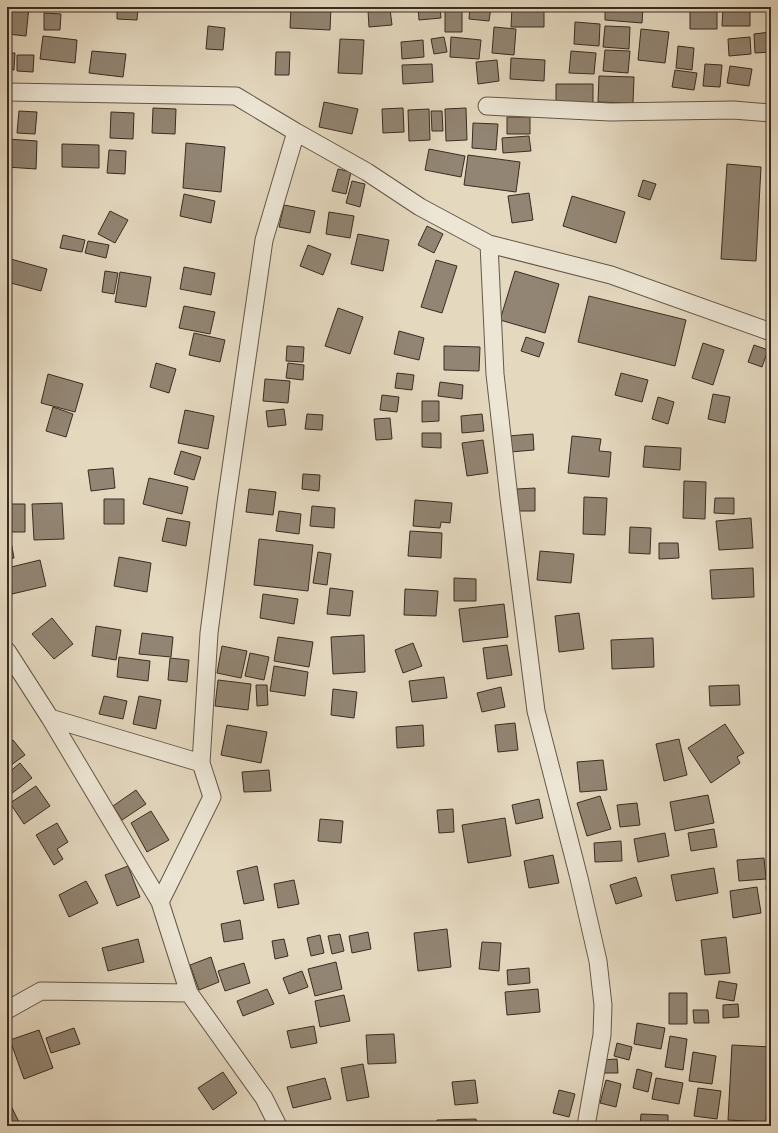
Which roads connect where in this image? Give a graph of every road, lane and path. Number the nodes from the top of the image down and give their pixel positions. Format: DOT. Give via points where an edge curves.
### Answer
graph roads {
  1 [pos="7,92"];
  2 [pos="487,106"];
  3 [pos="771,113"];
  4 [pos="296,132"];
  5 [pos="489,244"];
  6 [pos="771,332"];
  7 [pos="7,651"];
  8 [pos="50,718"];
  9 [pos="201,763"];
  10 [pos="160,902"];
  11 [pos="189,993"];
  12 [pos="7,1010"];
  13 [pos="278,1126"];
  14 [pos="586,1126"];
  1 -- 4 [label="street" via="236,96"];
  2 -- 3 [label="street" via="610,112 733,110"];
  4 -- 5 [label="street" via="367,172 420,207"];
  4 -- 9 [label="street" via="264,240 209,634"];
  5 -- 6 [label="street" via="611,276"];
  5 -- 14 [label="street" via="496,374 536,711 579,878 598,962 603,1005 602,1035"];
  7 -- 8 [label="street"];
  8 -- 9 [label="street"];
  8 -- 10 [label="street"];
  9 -- 10 [label="street" via="212,797"];
  10 -- 11 [label="street"];
  11 -- 12 [label="street" via="41,991"];
  11 -- 13 [label="street" via="264,1098"];
}
